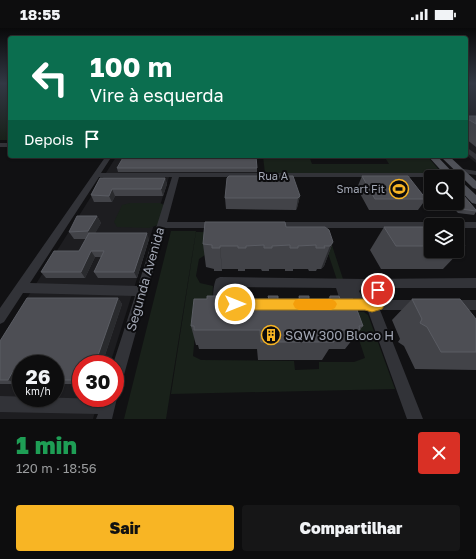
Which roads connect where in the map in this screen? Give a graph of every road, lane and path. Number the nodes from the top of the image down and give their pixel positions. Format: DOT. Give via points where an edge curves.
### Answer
graph roads {
  1 [pos="468,151"];
  2 [pos="108,158"];
  3 [pos="434,158"];
  4 [pos="446,158"];
  5 [pos="476,158"];
  6 [pos="445,170"];
  7 [pos="96,175"];
  8 [pos="176,176"];
  9 [pos="424,178"];
  10 [pos="474,179"];
  11 [pos="464,189"];
  12 [pos="476,201"];
  13 [pos="161,225"];
  14 [pos="223,225"];
  15 [pos="262,225"];
  16 [pos="476,225"];
  17 [pos="340,283"];
  18 [pos="363,283"];
  19 [pos="476,283"];
  20 [pos="20,288"];
  21 [pos="142,291"];
  22 [pos="235,304"];
  23 [pos="335,304"];
  24 [pos="347,305"];
  25 [pos="371,305"];
  26 [pos="428,305"];
  27 [pos="443,305"];
  28 [pos="476,305"];
  29 [pos="0,318"];
  30 [pos="123,355"];
  31 [pos="0,404"];
  32 [pos="108,408"];
  33 [pos="415,419"];
  1 -- 5 [label="street"];
  2 -- 7 [label="street"];
  3 -- 6 [label="main road"];
  4 -- 10 [label="main road"];
  7 -- 8 [label="street, Rua A"];
  7 -- 20 [label="street"];
  8 -- 9 [label="street, Rua A"];
  8 -- 13 [label="street, Segunda Avenida"];
  11 -- 12 [label="main road"];
  13 -- 14 [label="street"];
  13 -- 21 [label="street, Segunda Avenida"];
  15 -- 16 [label="street"];
  17 -- 18 [label="street"];
  17 -- 22 [label="street" via="220,282 220,304"];
  17 -- 24 [label="street"];
  18 -- 19 [label="street"];
  18 -- 25 [label="street" via="356,285 353,289 354,295"];
  18 -- 25 [label="street" via="378,290 381,296 381,301"];
  20 -- 21 [label="street"];
  20 -- 29 [label="street"];
  21 -- 30 [label="street, Segunda Avenida"];
  23 -- 24 [label="street"];
  24 -- 25 [label="street"];
  25 -- 26 [label="street"];
  25 -- 33 [label="street"];
  27 -- 28 [label="street"];
  31 -- 32 [label="street"];
}
